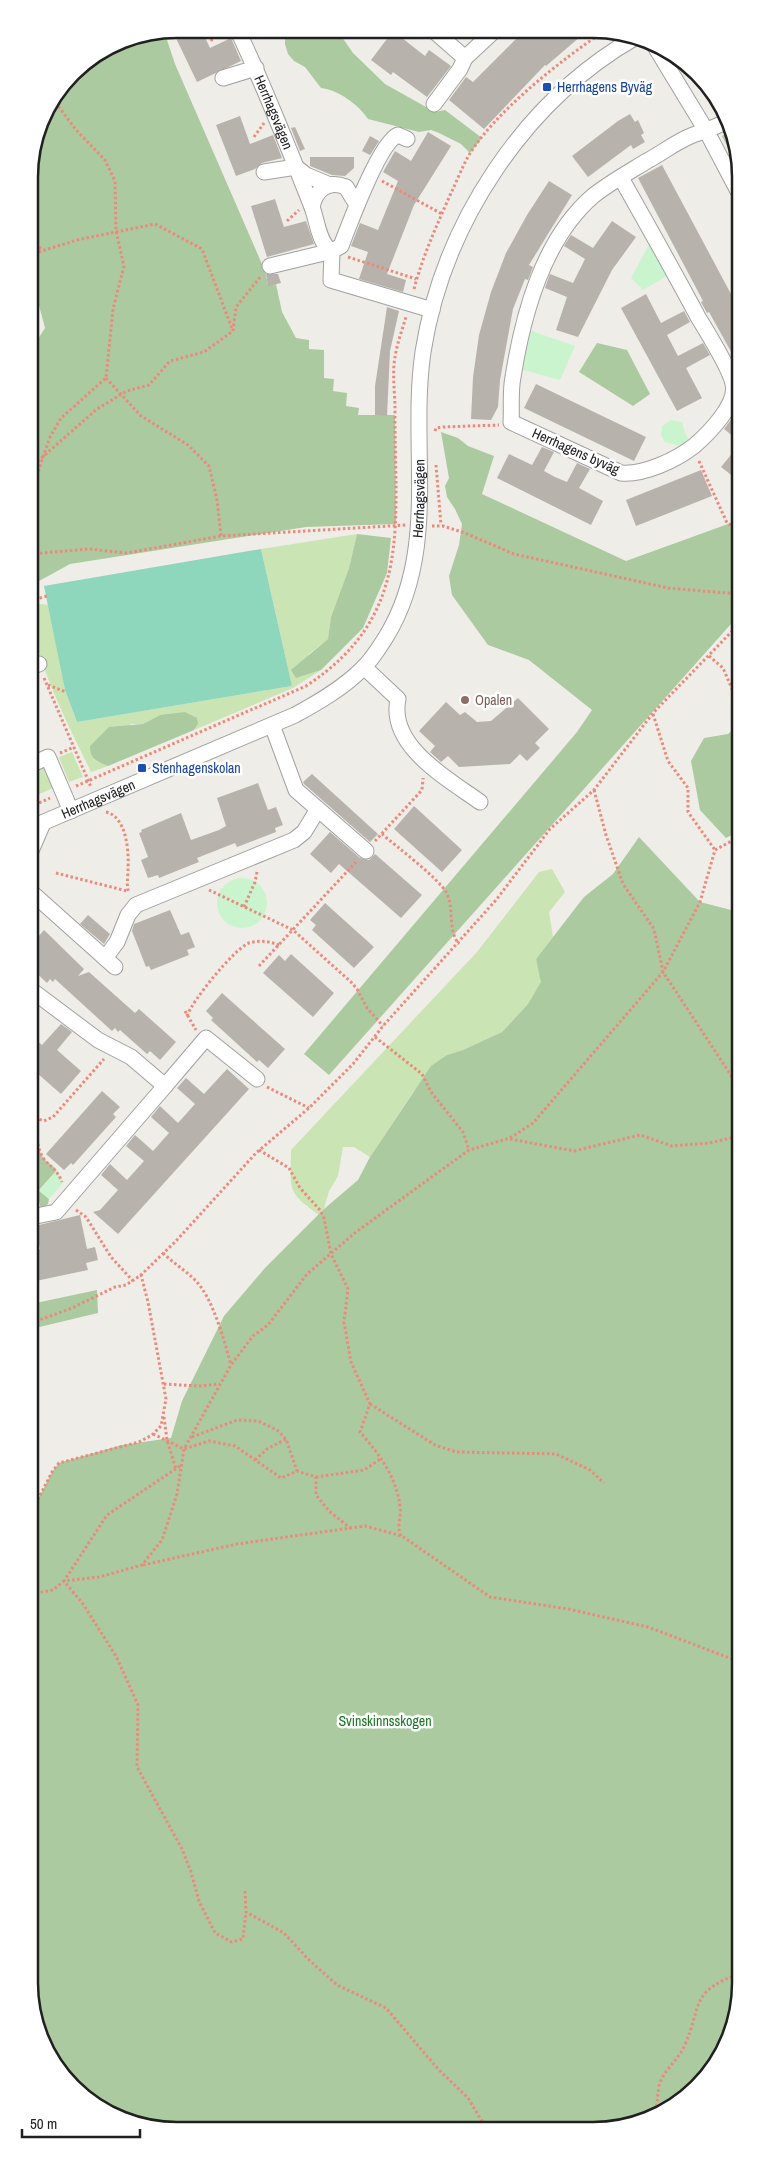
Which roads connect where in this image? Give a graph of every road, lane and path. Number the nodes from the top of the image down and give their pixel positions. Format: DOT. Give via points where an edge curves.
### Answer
graph roads {
  1 [pos="442,37"];
  2 [pos="487,37"];
  3 [pos="595,37"];
  4 [pos="213,38"];
  5 [pos="241,38"];
  6 [pos="211,41"];
  7 [pos="628,42"];
  8 [pos="660,54"];
  9 [pos="465,58"];
  10 [pos="256,68"];
  11 [pos="223,78"];
  12 [pos="434,104"];
  13 [pos="57,105"];
  14 [pos="722,124"];
  15 [pos="707,132"];
  16 [pos="407,139"];
  17 [pos="296,167"];
  18 [pos="264,172"];
  19 [pos="371,175"];
  20 [pos="621,178"];
  21 [pos="732,180"];
  22 [pos="335,185"];
  23 [pos="357,206"];
  24 [pos="312,208"];
  25 [pos="442,214"];
  26 [pos="116,231"];
  27 [pos="38,246"];
  28 [pos="42,250"];
  29 [pos="332,251"];
  30 [pos="38,252"];
  31 [pos="268,269"];
  32 [pos="416,280"];
  33 [pos="410,303"];
  34 [pos="432,310"];
  35 [pos="233,331"];
  36 [pos="106,378"];
  37 [pos="732,381"];
  38 [pos="120,395"];
  39 [pos="732,399"];
  40 [pos="511,422"];
  41 [pos="434,433"];
  42 [pos="693,446"];
  43 [pos="43,457"];
  44 [pos="436,459"];
  45 [pos="38,461"];
  46 [pos="38,472"];
  47 [pos="396,524"];
  48 [pos="441,525"];
  49 [pos="420,526"];
  50 [pos="732,526"];
  51 [pos="221,536"];
  52 [pos="38,553"];
  53 [pos="732,593"];
  54 [pos="47,596"];
  55 [pos="38,599"];
  56 [pos="732,631"];
  57 [pos="709,656"];
  58 [pos="364,668"];
  59 [pos="38,671"];
  60 [pos="47,684"];
  61 [pos="732,689"];
  62 [pos="66,692"];
  63 [pos="653,713"];
  64 [pos="272,726"];
  65 [pos="422,756"];
  66 [pos="38,762"];
  67 [pos="88,781"];
  68 [pos="594,790"];
  69 [pos="96,800"];
  70 [pos="480,802"];
  71 [pos="318,809"];
  72 [pos="71,811"];
  73 [pos="38,825"];
  74 [pos="382,834"];
  75 [pos="732,841"];
  76 [pos="716,850"];
  77 [pos="366,851"];
  78 [pos="260,854"];
  79 [pos="56,873"];
  80 [pos="191,882"];
  81 [pos="128,891"];
  82 [pos="38,898"];
  83 [pos="136,904"];
  84 [pos="244,907"];
  85 [pos="292,930"];
  86 [pos="459,944"];
  87 [pos="279,945"];
  88 [pos="259,966"];
  89 [pos="663,972"];
  90 [pos="38,995"];
  91 [pos="185,1011"];
  92 [pos="187,1016"];
  93 [pos="384,1026"];
  94 [pos="376,1036"];
  95 [pos="203,1041"];
  96 [pos="92,1073"];
  97 [pos="732,1077"];
  98 [pos="257,1079"];
  99 [pos="165,1086"];
  100 [pos="309,1108"];
  101 [pos="37,1120"];
  102 [pos="37,1135"];
  103 [pos="510,1138"];
  104 [pos="732,1138"];
  105 [pos="258,1150"];
  106 [pos="469,1150"];
  107 [pos="57,1170"];
  108 [pos="64,1202"];
  109 [pos="37,1216"];
  110 [pos="163,1253"];
  111 [pos="330,1254"];
  112 [pos="140,1275"];
  113 [pos="133,1281"];
  114 [pos="37,1320"];
  115 [pos="231,1365"];
  116 [pos="164,1384"];
  117 [pos="221,1384"];
  118 [pos="370,1404"];
  119 [pos="164,1414"];
  120 [pos="153,1434"];
  121 [pos="191,1437"];
  122 [pos="286,1439"];
  123 [pos="167,1440"];
  124 [pos="184,1449"];
  125 [pos="382,1458"];
  126 [pos="255,1460"];
  127 [pos="181,1465"];
  128 [pos="176,1469"];
  129 [pos="297,1471"];
  130 [pos="316,1477"];
  131 [pos="604,1484"];
  132 [pos="37,1501"];
  133 [pos="351,1528"];
  134 [pos="402,1536"];
  135 [pos="142,1565"];
  136 [pos="64,1580"];
  137 [pos="37,1593"];
  138 [pos="732,1659"];
  139 [pos="245,1891"];
  140 [pos="246,1912"];
  141 [pos="732,1976"];
  142 [pos="658,2105"];
  143 [pos="483,2122"];
  1 -- 9 [label="street"];
  2 -- 9 [label="street"];
  3 -- 25 [label="path" via="571,54 495,122 469,155"];
  4 -- 6 [label="path"];
  5 -- 10 [label="street, Herrhagsvägen"];
  7 -- 34 [label="street, Herrhagsvägen" via="568,86 511,148 487,182 466,221"];
  8 -- 15 [label="street"];
  9 -- 12 [label="street"];
  10 -- 11 [label="street"];
  10 -- 17 [label="street, Herrhagsvägen"];
  13 -- 26 [label="path" via="105,160 112,173"];
  14 -- 15 [label="street"];
  15 -- 20 [label="street" via="694,134"];
  15 -- 21 [label="street"];
  16 -- 19 [label="street" via="393,136"];
  17 -- 18 [label="street"];
  17 -- 22 [label="street" via="306,175"];
  17 -- 24 [label="street, Herrhagsvägen"];
  19 -- 22 [label="street"];
  19 -- 23 [label="street"];
  19 -- 25 [label="path"];
  20 -- 37 [label="street, Herrhagens byväg"];
  20 -- 40 [label="street" via="593,196 576,214 561,233 544,265 529,304 512,378"];
  22 -- 23 [label="street" via="351,192"];
  22 -- 24 [label="street" via="322,187"];
  23 -- 29 [label="street" via="341,246"];
  24 -- 29 [label="street, Herrhagsvägen" via="323,242"];
  25 -- 32 [label="path"];
  26 -- 28 [label="path"];
  26 -- 35 [label="path" via="155,224 202,249"];
  26 -- 36 [label="path" via="124,266 113,309"];
  27 -- 28 [label="path"];
  28 -- 30 [label="path"];
  29 -- 31 [label="street"];
  29 -- 32 [label="path"];
  29 -- 33 [label="street" via="330,280"];
  31 -- 35 [label="path" via="236,307"];
  32 -- 33 [label="path"];
  33 -- 34 [label="street"];
  33 -- 47 [label="path" via="395,358"];
  34 -- 49 [label="street, Herrhagsvägen" via="419,392"];
  35 -- 38 [label="path" via="204,352 170,361 149,386"];
  36 -- 38 [label="path"];
  36 -- 43 [label="path" via="61,418"];
  38 -- 43 [label="path" via="97,409"];
  38 -- 51 [label="path" via="141,416 188,445 208,466 217,500"];
  39 -- 42 [label="street, Herrhagens byväg" via="721,418"];
  40 -- 41 [label="path" via="506,425 443,427 436,428"];
  40 -- 42 [label="street, Herrhagens byväg" via="621,473 634,474 683,454"];
  42 -- 50 [label="path" via="727,523"];
  43 -- 45 [label="path"];
  43 -- 46 [label="path"];
  44 -- 48 [label="path"];
  47 -- 49 [label="path"];
  47 -- 51 [label="path"];
  47 -- 67 [label="path" via="393,564 379,606 361,636 336,664 297,690"];
  48 -- 49 [label="path"];
  48 -- 53 [label="path" via="514,554 668,588"];
  49 -- 58 [label="street, Herrhagsvägen" via="408,590 392,626"];
  51 -- 52 [label="path" via="128,553 89,549"];
  54 -- 55 [label="path"];
  56 -- 57 [label="path"];
  57 -- 61 [label="path" via="723,668"];
  57 -- 63 [label="path"];
  58 -- 64 [label="street, Herrhagsvägen" via="325,698"];
  58 -- 65 [label="street" via="398,699 395,712 400,729"];
  59 -- 60 [label="path"];
  60 -- 62 [label="path"];
  60 -- 67 [label="path"];
  63 -- 68 [label="path"];
  63 -- 76 [label="path" via="668,761 688,788 688,812"];
  64 -- 69 [label="street, Herrhagsvägen"];
  64 -- 71 [label="street" via="296,790"];
  65 -- 70 [label="street"];
  65 -- 74 [label="path" via="422,790"];
  66 -- 72 [label="street" via="48,757"];
  67 -- 69 [label="path"];
  68 -- 86 [label="path" via="550,829"];
  68 -- 89 [label="path" via="623,884 654,929"];
  69 -- 72 [label="street, Herrhagsvägen"];
  69 -- 81 [label="path" via="101,811 114,814 121,824 128,859"];
  71 -- 77 [label="street"];
  71 -- 78 [label="street" via="304,832 294,840"];
  72 -- 73 [label="street, Herrhagsvägen"];
  74 -- 77 [label="path"];
  74 -- 86 [label="path" via="445,890 452,905 453,934"];
  75 -- 76 [label="path"];
  76 -- 89 [label="path" via="700,902"];
  77 -- 85 [label="path"];
  78 -- 80 [label="street"];
  78 -- 84 [label="path" via="255,882"];
  79 -- 81 [label="path"];
  80 -- 83 [label="street"];
  80 -- 84 [label="path"];
  81 -- 83 [label="path"];
  82 -- 83 [label="street" via="110,962 128,915"];
  84 -- 85 [label="path"];
  85 -- 87 [label="path"];
  85 -- 93 [label="path" via="351,982 367,1008"];
  86 -- 93 [label="path"];
  87 -- 88 [label="path"];
  87 -- 92 [label="path" via="258,941 237,950"];
  89 -- 97 [label="path"];
  89 -- 103 [label="path" via="533,1123"];
  90 -- 99 [label="street" via="98,1040 131,1057"];
  91 -- 92 [label="path"];
  92 -- 95 [label="path"];
  93 -- 94 [label="path"];
  94 -- 100 [label="path"];
  94 -- 106 [label="path" via="422,1074 431,1092 463,1132"];
  95 -- 98 [label="street" via="206,1038"];
  95 -- 99 [label="street"];
  96 -- 101 [label="path" via="53,1117"];
  98 -- 100 [label="path"];
  99 -- 108 [label="street"];
  100 -- 105 [label="path"];
  102 -- 107 [label="path" via="44,1159"];
  103 -- 104 [label="path" via="574,1151 640,1135 672,1146"];
  103 -- 106 [label="path"];
  105 -- 110 [label="path" via="197,1220"];
  105 -- 111 [label="path" via="289,1168 300,1188 320,1210"];
  106 -- 111 [label="path"];
  108 -- 109 [label="street" via="56,1212"];
  108 -- 113 [label="path" via="86,1217 111,1257"];
  110 -- 112 [label="path"];
  110 -- 115 [label="path" via="203,1290 219,1323"];
  111 -- 115 [label="path" via="307,1274 268,1325 253,1336"];
  111 -- 118 [label="path" via="348,1289 344,1322 351,1362"];
  112 -- 113 [label="path"];
  112 -- 116 [label="path"];
  113 -- 114 [label="path"];
  115 -- 117 [label="path"];
  116 -- 117 [label="path"];
  116 -- 119 [label="path"];
  117 -- 121 [label="path"];
  118 -- 125 [label="path" via="360,1432"];
  118 -- 131 [label="path" via="436,1444 456,1452 556,1454 590,1470"];
  119 -- 120 [label="path" via="161,1426"];
  119 -- 123 [label="path"];
  120 -- 123 [label="path"];
  120 -- 132 [label="path" via="139,1442 59,1463"];
  121 -- 122 [label="path" via="237,1420 258,1421 277,1430"];
  121 -- 124 [label="path"];
  122 -- 126 [label="path"];
  122 -- 129 [label="path"];
  123 -- 124 [label="path"];
  123 -- 128 [label="path"];
  124 -- 126 [label="path" via="209,1441 235,1446"];
  124 -- 127 [label="path"];
  125 -- 130 [label="path" via="364,1470"];
  125 -- 134 [label="path" via="395,1485"];
  126 -- 129 [label="path" via="281,1478"];
  127 -- 128 [label="path"];
  127 -- 135 [label="path" via="177,1494 162,1540"];
  128 -- 136 [label="path" via="107,1515"];
  129 -- 130 [label="path"];
  130 -- 133 [label="path" via="316,1495 329,1511"];
  133 -- 134 [label="path" via="365,1526"];
  133 -- 135 [label="path" via="237,1544"];
  134 -- 138 [label="path" via="490,1597 568,1609 648,1627"];
  135 -- 136 [label="path" via="99,1577"];
  136 -- 137 [label="path" via="52,1590"];
  136 -- 140 [label="path" via="116,1656 138,1705 137,1767 182,1850 199,1901 215,1933 232,1942 244,1939"];
  139 -- 140 [label="path"];
  140 -- 143 [label="path" via="284,1933 337,1985 386,2008 438,2069 468,2098"];
  141 -- 142 [label="path" via="719,1981 699,1999 684,2048 659,2084"];
}
